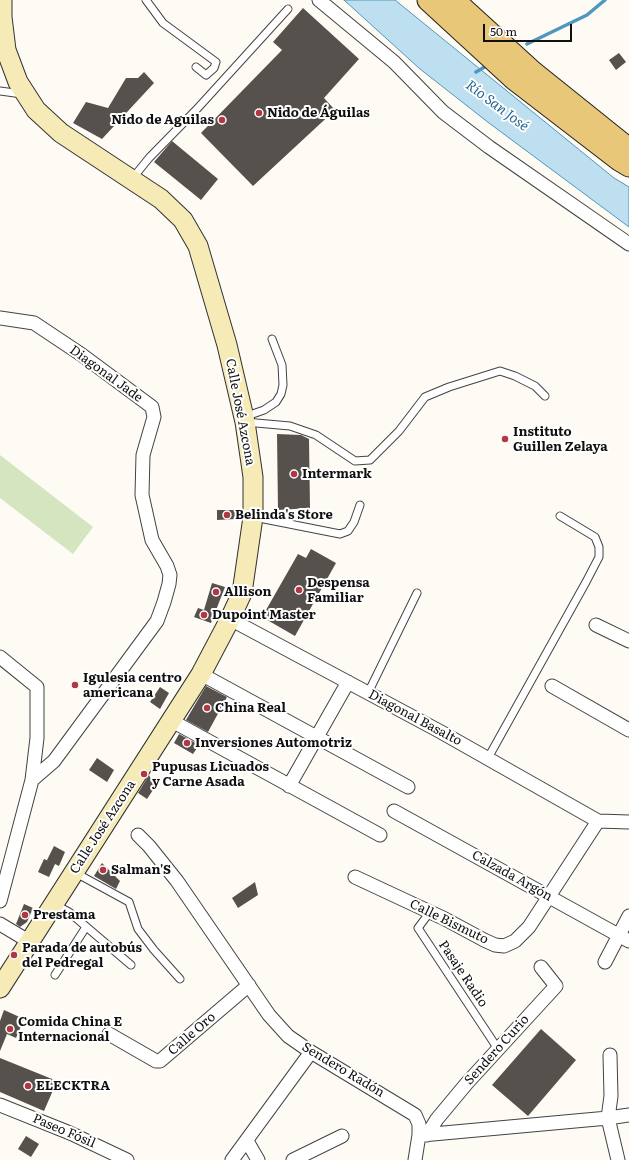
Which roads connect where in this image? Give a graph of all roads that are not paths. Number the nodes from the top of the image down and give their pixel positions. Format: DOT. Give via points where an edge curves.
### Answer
graph roads {
  1 [pos="2,0"];
  2 [pos="146,0"];
  3 [pos="319,0"];
  4 [pos="428,0"];
  5 [pos="454,0"];
  6 [pos="288,9"];
  7 [pos="196,67"];
  8 [pos="0,91"];
  9 [pos="26,95"];
  10 [pos="629,148"];
  11 [pos="629,166"];
  12 [pos="132,179"];
  13 [pos="629,244"];
  14 [pos="0,318"];
  15 [pos="272,339"];
  16 [pos="545,396"];
  17 [pos="244,420"];
  18 [pos="360,505"];
  19 [pos="560,516"];
  20 [pos="253,517"];
  21 [pos="417,594"];
  22 [pos="230,619"];
  23 [pos="596,625"];
  24 [pos="629,641"];
  25 [pos="0,657"];
  26 [pos="201,674"];
  27 [pos="348,682"];
  28 [pos="552,686"];
  29 [pos="368,693"];
  30 [pos="172,721"];
  31 [pos="629,730"];
  32 [pos="316,737"];
  33 [pos="488,758"];
  34 [pos="32,780"];
  35 [pos="289,786"];
  36 [pos="408,787"];
  37 [pos="394,811"];
  38 [pos="598,821"];
  39 [pos="629,822"];
  40 [pos="138,834"];
  41 [pos="380,836"];
  42 [pos="74,872"];
  43 [pos="356,877"];
  44 [pos="549,896"];
  45 [pos="0,901"];
  46 [pos="54,904"];
  47 [pos="430,912"];
  48 [pos="629,916"];
  49 [pos="0,924"];
  50 [pos="86,927"];
  51 [pos="624,938"];
  52 [pos="30,942"];
  53 [pos="605,962"];
  54 [pos="131,965"];
  55 [pos="541,967"];
  56 [pos="55,975"];
  57 [pos="3,978"];
  58 [pos="180,979"];
  59 [pos="249,985"];
  60 [pos="109,1034"];
  61 [pos="498,1049"];
  62 [pos="311,1052"];
  63 [pos="610,1055"];
  64 [pos="0,1104"];
  65 [pos="629,1115"];
  66 [pos="608,1118"];
  67 [pos="423,1135"];
  68 [pos="342,1136"];
  69 [pos="247,1141"];
  70 [pos="127,1160"];
  71 [pos="232,1160"];
  72 [pos="258,1160"];
  73 [pos="293,1160"];
  74 [pos="415,1160"];
  75 [pos="618,1160"];
  1 -- 9 [label="main road, Calle José Azcona" via="6,50 18,82"];
  2 -- 7 [label="lane" via="163,23 216,62 214,68 206,75"];
  3 -- 13 [label="street" via="394,62 443,112"];
  4 -- 11 [label="main road" via="515,80"];
  5 -- 10 [label="main road" via="532,72"];
  6 -- 12 [label="lane"];
  8 -- 9 [label="lane"];
  9 -- 12 [label="main road, Calle José Azcona" via="36,110 61,133"];
  12 -- 17 [label="main road, Calle José Azcona" via="161,199 182,220 198,246 227,345"];
  14 -- 34 [label="street, Diagonal Jade" via="34,323 152,407 154,417 143,455 142,495 152,540 170,575 157,621 54,761"];
  15 -- 17 [label="lane" via="282,366 281,394 276,402"];
  16 -- 17 [label="lane" via="535,386 500,371 449,387 425,397 399,431 370,460 355,461 316,435 290,426"];
  17 -- 20 [label="main road, Calle José Azcona" via="253,477"];
  18 -- 20 [label="lane" via="348,531 340,534"];
  19 -- 33 [label="lane" via="595,537 599,557"];
  20 -- 22 [label="main road, Calle José Azcona" via="242,592"];
  21 -- 29 [label="lane"];
  22 -- 26 [label="main road, Calle José Azcona"];
  22 -- 27 [label="street, Diagonal Basalto"];
  23 -- 24 [label="street"];
  25 -- 34 [label="street" via="37,687 37,738"];
  26 -- 30 [label="main road, Calle José Azcona"];
  26 -- 32 [label="street"];
  27 -- 29 [label="street, Diagonal Basalto"];
  27 -- 32 [label="street"];
  28 -- 31 [label="street"];
  29 -- 33 [label="street, Diagonal Basalto"];
  30 -- 35 [label="street"];
  30 -- 42 [label="main road, Calle José Azcona"];
  32 -- 35 [label="street"];
  32 -- 36 [label="street"];
  33 -- 38 [label="street, Diagonal Basalto"];
  34 -- 45 [label="street"];
  35 -- 41 [label="street"];
  37 -- 44 [label="street, Calzada Argón"];
  38 -- 39 [label="street"];
  38 -- 44 [label="street, Calle Bismuto"];
  40 -- 59 [label="street, Sendero Radón" via="177,881"];
  42 -- 46 [label="main road, Calle José Azcona"];
  42 -- 58 [label="lane" via="129,902 138,929"];
  43 -- 47 [label="street, Calle Bismuto"];
  44 -- 47 [label="street, Calle Bismuto" via="529,927 515,942 504,946 484,940"];
  44 -- 51 [label="street, Calzada Argón"];
  46 -- 50 [label="lane" via="69,912"];
  46 -- 52 [label="main road, Calle José Azcona"];
  47 -- 61 [label="lane, Pasaje Radio" via="418,928"];
  48 -- 51 [label="street"];
  49 -- 52 [label="street"];
  50 -- 54 [label="lane"];
  50 -- 56 [label="lane"];
  51 -- 53 [label="street"];
  52 -- 57 [label="main road, Calle José Azcona"];
  55 -- 61 [label="street, Sendero Curio" via="556,986"];
  59 -- 60 [label="street, Calle Oro" via="160,1061"];
  59 -- 62 [label="street, Sendero Radón" via="269,1015 288,1036"];
  61 -- 67 [label="street, Sendero Curio"];
  62 -- 67 [label="street, Sendero Radón" via="416,1115"];
  62 -- 69 [label="street"];
  63 -- 66 [label="street" via="611,1096"];
  64 -- 70 [label="street, Paseo Fósil"];
  65 -- 66 [label="street"];
  66 -- 67 [label="street"];
  66 -- 75 [label="street"];
  67 -- 74 [label="street"];
  68 -- 73 [label="street"];
  69 -- 71 [label="street"];
  69 -- 72 [label="street"];
}
